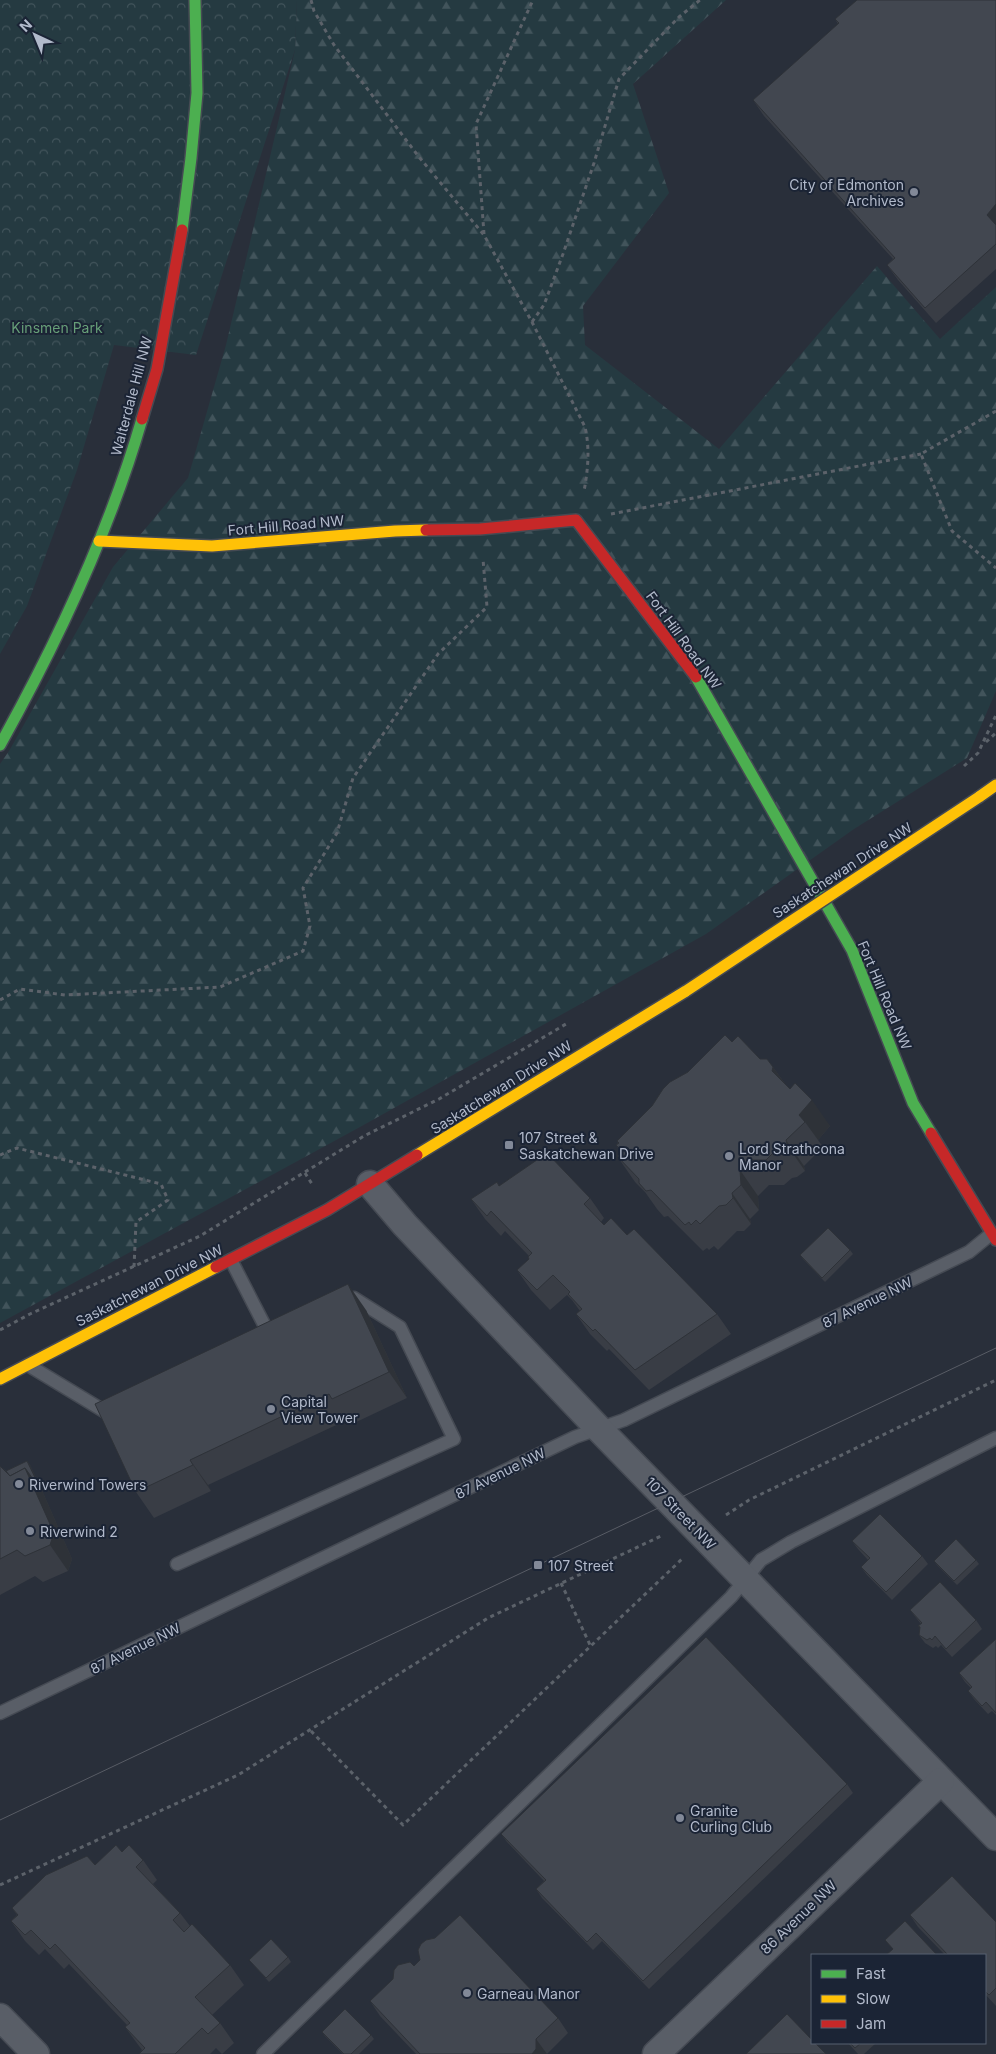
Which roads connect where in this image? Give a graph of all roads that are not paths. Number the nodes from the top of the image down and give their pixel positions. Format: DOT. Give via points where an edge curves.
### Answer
graph roads {
  1 [pos="195,0"];
  2 [pos="99,541"];
  3 [pos="0,745"];
  4 [pos="996,785"];
  5 [pos="370,1184"];
  6 [pos="994,1234"];
  7 [pos="231,1260"];
  8 [pos="338,1306"];
  9 [pos="271,1338"];
  10 [pos="27,1364"];
  11 [pos="0,1379"];
  12 [pos="118,1410"];
  13 [pos="599,1430"];
  14 [pos="996,1438"];
  15 [pos="177,1564"];
  16 [pos="746,1579"];
  17 [pos="0,1713"];
  18 [pos="941,1780"];
  19 [pos="996,1837"];
  20 [pos="0,2017"];
  21 [pos="36,2054"];
  22 [pos="263,2054"];
  23 [pos="656,2054"];
  1 -- 2 [label="main road, Walterdale Hill NW" via="196,104 187,199 173,286 155,375 130,457"];
  2 -- 3 [label="main road, Walterdale Hill NW" via="66,621"];
  2 -- 6 [label="main road, Fort Hill Road NW" via="212,546 576,520 700,683 852,950 913,1102"];
  4 -- 5 [label="main road, Saskatchewan Drive NW, bridge" via="686,991"];
  5 -- 7 [label="main road, Saskatchewan Drive NW"];
  5 -- 13 [label="street, 107 Street NW"];
  6 -- 13 [label="lane, 87 Avenue NW" via="969,1252"];
  7 -- 9 [label="lane"];
  7 -- 10 [label="main road, Saskatchewan Drive NW"];
  8 -- 15 [label="lane" via="354,1298 400,1327 454,1438"];
  10 -- 11 [label="main road, Saskatchewan Drive NW"];
  10 -- 12 [label="lane" via="108,1414"];
  13 -- 16 [label="street, 107 Street NW"];
  13 -- 17 [label="lane, 87 Avenue NW" via="566,1442"];
  14 -- 16 [label="lane" via="791,1542 761,1560"];
  16 -- 18 [label="street, 107 Street NW"];
  16 -- 22 [label="lane"];
  18 -- 19 [label="street, 107 Street NW"];
  18 -- 23 [label="street, 86 Avenue NW"];
  20 -- 21 [label="street"];
}
